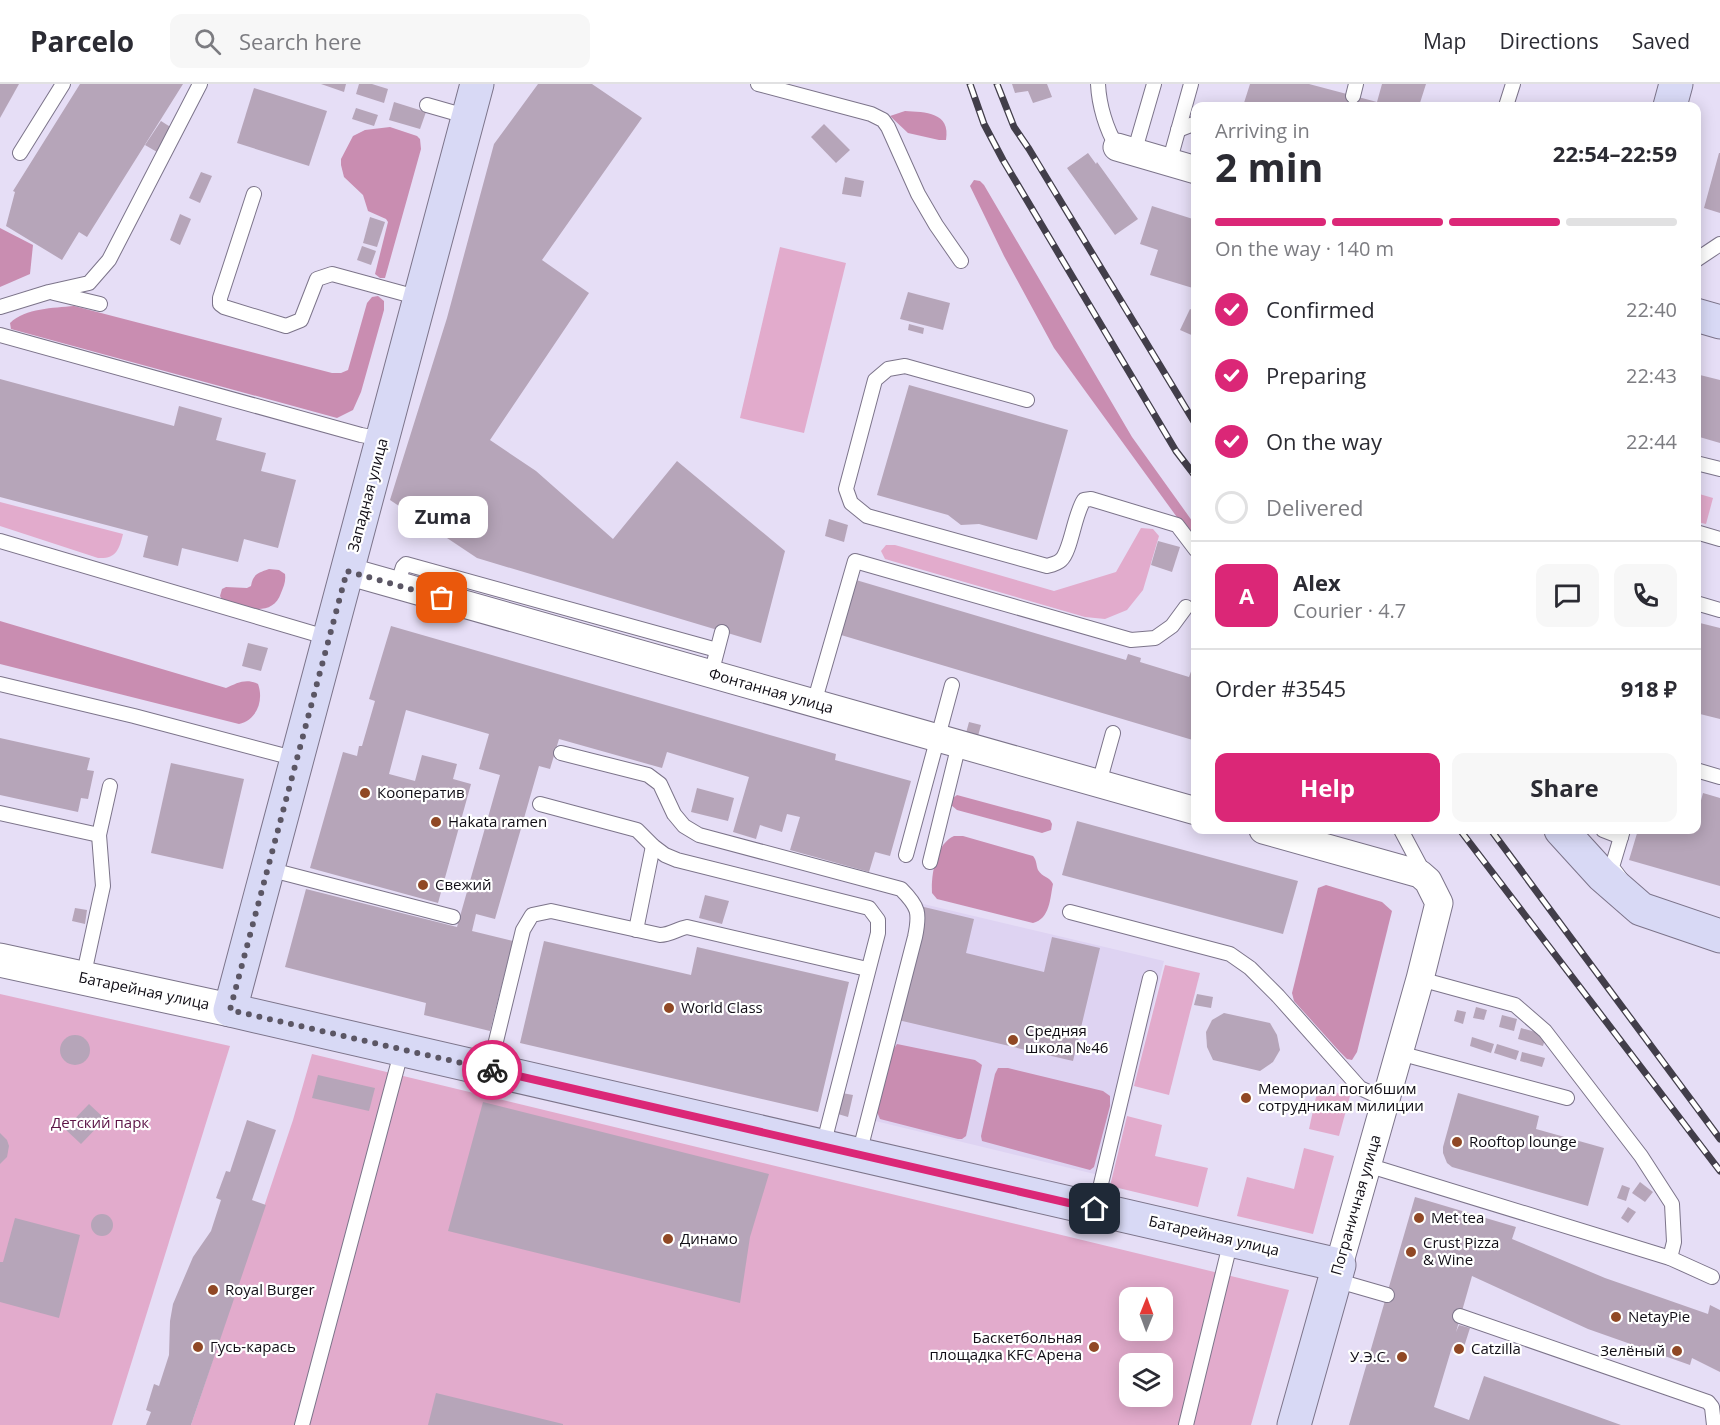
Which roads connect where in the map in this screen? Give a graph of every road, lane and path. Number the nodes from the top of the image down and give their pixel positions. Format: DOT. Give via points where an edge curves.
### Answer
graph roads {
  1 [pos="63,84"];
  2 [pos="200,84"];
  3 [pos="477,84"];
  4 [pos="758,84"];
  5 [pos="1098,84"];
  6 [pos="1154,84"];
  7 [pos="1191,84"];
  8 [pos="1513,84"];
  9 [pos="1676,84"];
  10 [pos="1507,102"];
  11 [pos="1671,102"];
  12 [pos="428,105"];
  13 [pos="468,117"];
  14 [pos="1191,125"];
  15 [pos="1178,130"];
  16 [pos="1125,150"];
  17 [pos="20,153"];
  18 [pos="1169,163"];
  19 [pos="1191,169"];
  20 [pos="254,194"];
  21 [pos="1720,243"];
  22 [pos="1701,256"];
  23 [pos="961,261"];
  24 [pos="49,292"];
  25 [pos="420,298"];
  26 [pos="99,304"];
  27 [pos="0,307"];
  28 [pos="1701,316"];
  29 [pos="1720,322"];
  30 [pos="0,335"];
  31 [pos="1027,400"];
  32 [pos="383,439"];
  33 [pos="1701,464"];
  34 [pos="1720,469"];
  35 [pos="1701,533"];
  36 [pos="1720,539"];
  37 [pos="0,541"];
  38 [pos="1191,543"];
  39 [pos="347,571"];
  40 [pos="1701,604"];
  41 [pos="1186,607"];
  42 [pos="1720,610"];
  43 [pos="722,632"];
  44 [pos="329,638"];
  45 [pos="714,662"];
  46 [pos="0,684"];
  47 [pos="952,685"];
  48 [pos="814,703"];
  49 [pos="1113,733"];
  50 [pos="949,741"];
  51 [pos="561,753"];
  52 [pos="297,759"];
  53 [pos="1701,771"];
  54 [pos="1720,777"];
  55 [pos="1099,783"];
  56 [pos="110,786"];
  57 [pos="540,804"];
  58 [pos="1191,809"];
  59 [pos="0,813"];
  60 [pos="1277,834"];
  61 [pos="1403,834"];
  62 [pos="1565,834"];
  63 [pos="1622,834"];
  64 [pos="99,835"];
  65 [pos="653,846"];
  66 [pos="906,855"];
  67 [pos="930,861"];
  68 [pos="268,869"];
  69 [pos="1428,881"];
  70 [pos="1641,909"];
  71 [pos="1070,912"];
  72 [pos="453,917"];
  73 [pos="636,930"];
  74 [pos="1720,936"];
  75 [pos="0,960"];
  76 [pos="867,969"];
  77 [pos="83,978"];
  78 [pos="1150,978"];
  79 [pos="1420,979"];
  80 [pos="230,1010"];
  81 [pos="402,1049"];
  82 [pos="1399,1053"];
  83 [pos="489,1070"];
  84 [pos="1567,1098"];
  85 [pos="1386,1100"];
  86 [pos="823,1146"];
  87 [pos="859,1154"];
  88 [pos="1367,1165"];
  89 [pos="1095,1209"];
  90 [pos="1232,1240"];
  91 [pos="1670,1258"];
  92 [pos="1337,1272"];
  93 [pos="1712,1277"];
  94 [pos="1387,1294"];
  95 [pos="1460,1316"];
  96 [pos="302,1425"];
  97 [pos="1186,1425"];
  98 [pos="1294,1425"];
  99 [pos="1714,1425"];
  1 -- 17 [label="lane"];
  2 -- 24 [label="lane" via="109,260 89,283"];
  3 -- 13 [label="main road, Западная улица"];
  4 -- 23 [label="lane" via="883,120 936,225"];
  5 -- 16 [label="lane" via="1110,135"];
  6 -- 16 [label="lane"];
  7 -- 15 [label="lane"];
  8 -- 10 [label="lane"];
  9 -- 11 [label="main road"];
  12 -- 13 [label="lane"];
  13 -- 25 [label="main road, Западная улица"];
  14 -- 15 [label="lane"];
  15 -- 18 [label="lane"];
  16 -- 18 [label="street"];
  18 -- 19 [label="street"];
  20 -- 25 [label="lane" via="220,298 224,307 286,326 301,320 318,279 332,274"];
  21 -- 22 [label="lane"];
  24 -- 26 [label="lane"];
  24 -- 27 [label="lane"];
  25 -- 32 [label="main road, Западная улица"];
  28 -- 29 [label="main road"];
  30 -- 32 [label="lane"];
  31 -- 38 [label="lane" via="905,366 888,369 875,380 846,489 851,503 867,516 1047,566 1061,560 1078,509 1091,499 1177,525"];
  32 -- 39 [label="main road, Западная улица"];
  33 -- 34 [label="lane"];
  35 -- 36 [label="lane"];
  37 -- 44 [label="lane"];
  39 -- 44 [label="main road, Западная улица"];
  39 -- 45 [label="street, Фонтанная улица"];
  40 -- 42 [label="lane"];
  41 -- 48 [label="lane" via="1172,626 1155,638 1131,640 855,561 820,663"];
  43 -- 45 [label="lane"];
  44 -- 52 [label="main road, Западная улица"];
  45 -- 48 [label="street, Фонтанная улица"];
  46 -- 52 [label="lane" via="132,723"];
  47 -- 50 [label="lane"];
  48 -- 50 [label="street, Фонтанная улица"];
  49 -- 55 [label="lane"];
  50 -- 55 [label="street, Фонтанная улица"];
  50 -- 66 [label="lane"];
  50 -- 67 [label="lane"];
  51 -- 87 [label="lane" via="648,775 660,784 684,826 699,835 901,889 914,902 919,917 915,938"];
  52 -- 68 [label="main road, Западная улица"];
  53 -- 54 [label="lane"];
  55 -- 58 [label="street, Фонтанная улица"];
  56 -- 64 [label="lane"];
  57 -- 65 [label="lane" via="637,830"];
  59 -- 64 [label="lane"];
  60 -- 69 [label="street" via="1420,874"];
  61 -- 69 [label="lane"];
  62 -- 70 [label="main road" via="1602,875"];
  63 -- 70 [label="lane" via="1612,867"];
  64 -- 77 [label="lane" via="103,886"];
  65 -- 73 [label="lane"];
  65 -- 76 [label="lane" via="677,860 869,908 878,920 878,933"];
  68 -- 72 [label="lane"];
  68 -- 80 [label="main road, Западная улица"];
  69 -- 79 [label="street, Пограничная улица" via="1439,903"];
  70 -- 74 [label="main road"];
  71 -- 85 [label="lane" via="1230,954 1278,996 1360,1088"];
  73 -- 76 [label="lane" via="667,935 687,927"];
  73 -- 83 [label="lane" via="551,911 532,915 523,930"];
  75 -- 77 [label="street, Батарейная улица"];
  76 -- 86 [label="lane"];
  77 -- 80 [label="street, Батарейная улица"];
  78 -- 89 [label="lane"];
  79 -- 82 [label="street, Пограничная улица"];
  79 -- 91 [label="lane" via="1515,1005 1545,1031 1641,1156 1672,1204 1674,1242"];
  80 -- 81 [label="main road, Батарейная улица"];
  81 -- 83 [label="main road, Батарейная улица"];
  81 -- 96 [label="lane"];
  82 -- 84 [label="lane"];
  82 -- 85 [label="street, Пограничная улица"];
  83 -- 86 [label="main road, Батарейная улица"];
  85 -- 88 [label="street, Пограничная улица"];
  86 -- 87 [label="main road, Батарейная улица"];
  87 -- 89 [label="main road, Батарейная улица"];
  88 -- 91 [label="lane"];
  88 -- 92 [label="street, Пограничная улица"];
  89 -- 90 [label="main road, Батарейная улица"];
  90 -- 92 [label="main road, Батарейная улица"];
  90 -- 97 [label="lane"];
  91 -- 93 [label="lane"];
  92 -- 94 [label="lane"];
  92 -- 98 [label="main road, Пограничная улица"];
  95 -- 99 [label="lane" via="1707,1402 1712,1407"];
}
